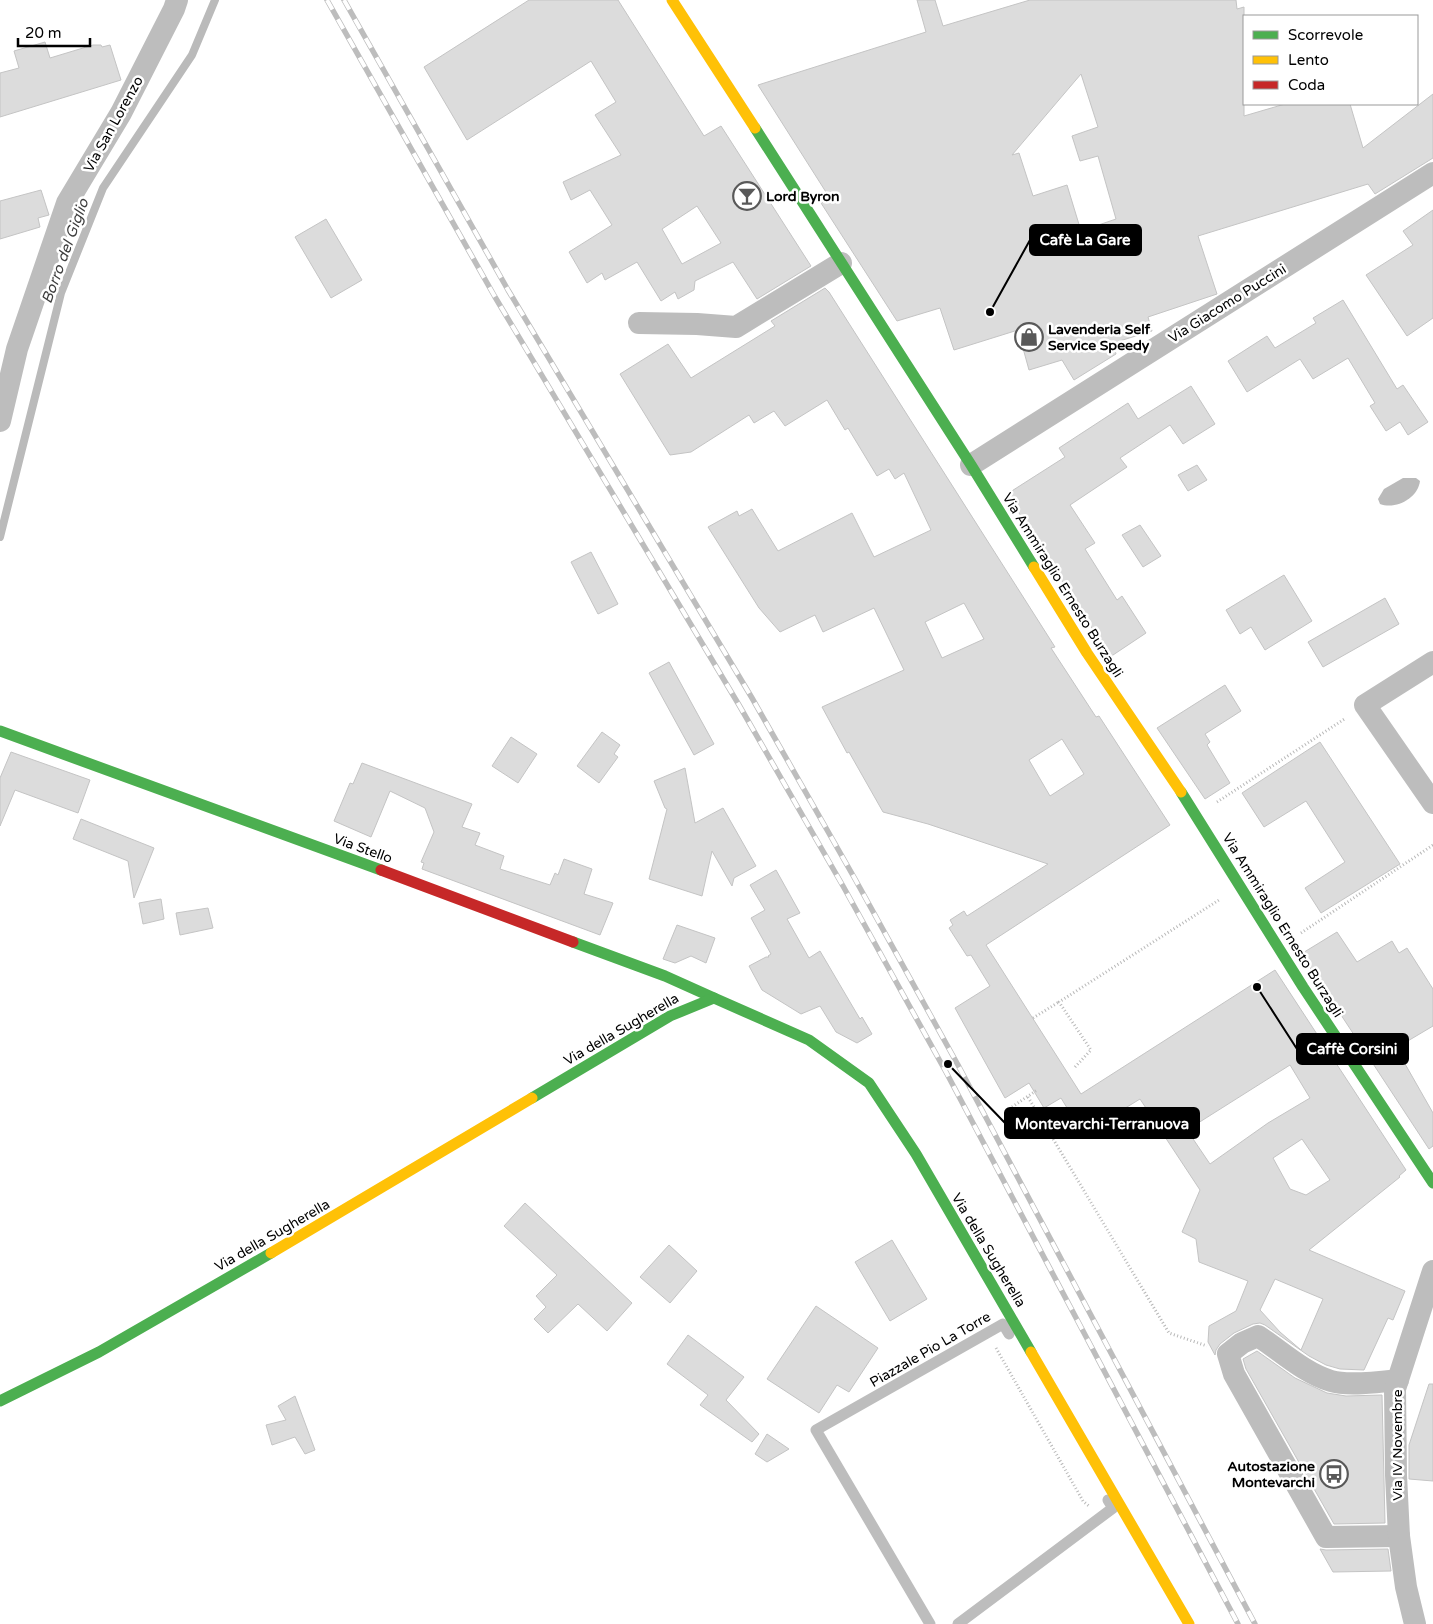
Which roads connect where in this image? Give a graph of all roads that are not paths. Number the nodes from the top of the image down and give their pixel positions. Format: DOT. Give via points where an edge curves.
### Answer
graph roads {
  1 [pos="177,0"];
  2 [pos="672,0"];
  3 [pos="1433,174"];
  4 [pos="841,262"];
  5 [pos="639,323"];
  6 [pos="0,421"];
  7 [pos="971,466"];
  8 [pos="1433,662"];
  9 [pos="0,731"];
  10 [pos="1433,803"];
  11 [pos="714,998"];
  12 [pos="1433,1183"];
  13 [pos="1433,1271"];
  14 [pos="1398,1380"];
  15 [pos="0,1401"];
  16 [pos="1399,1536"];
  17 [pos="930,1624"];
  18 [pos="958,1624"];
  19 [pos="1189,1624"];
  20 [pos="1415,1624"];
  1 -- 6 [label="street, Via San Lorenzo" via="121,113 67,203 17,349"];
  2 -- 4 [label="street, Via Ammiraglio Ernesto Burzagli"];
  3 -- 7 [label="street, Via Giacomo Puccini"];
  4 -- 5 [label="street" via="736,327"];
  4 -- 7 [label="street, Via Ammiraglio Ernesto Burzagli"];
  7 -- 12 [label="street, Via Ammiraglio Ernesto Burzagli" via="1087,653 1195,813 1303,987"];
  8 -- 10 [label="street" via="1365,705"];
  9 -- 11 [label="street, Via Stello" via="683,982"];
  11 -- 15 [label="street, Via della Sugherella" via="670,1016 144,1327 73,1367"];
  11 -- 19 [label="street, Via della Sugherella" via="809,1040 869,1083 916,1154"];
  13 -- 14 [label="street, Via IV Novembre"];
  14 -- 16 [label="street, Via IV Novembre" via="1395,1389 1395,1465"];
  14 -- 16 [label="street" via="1373,1384 1332,1382 1306,1369 1258,1336 1228,1354 1234,1374 1326,1537"];
  16 -- 20 [label="street, Via IV Novembre"];
  17 -- 18 [label="lane, Piazzale Pio La Torre" via="816,1430 1003,1324 1113,1508"];
}
